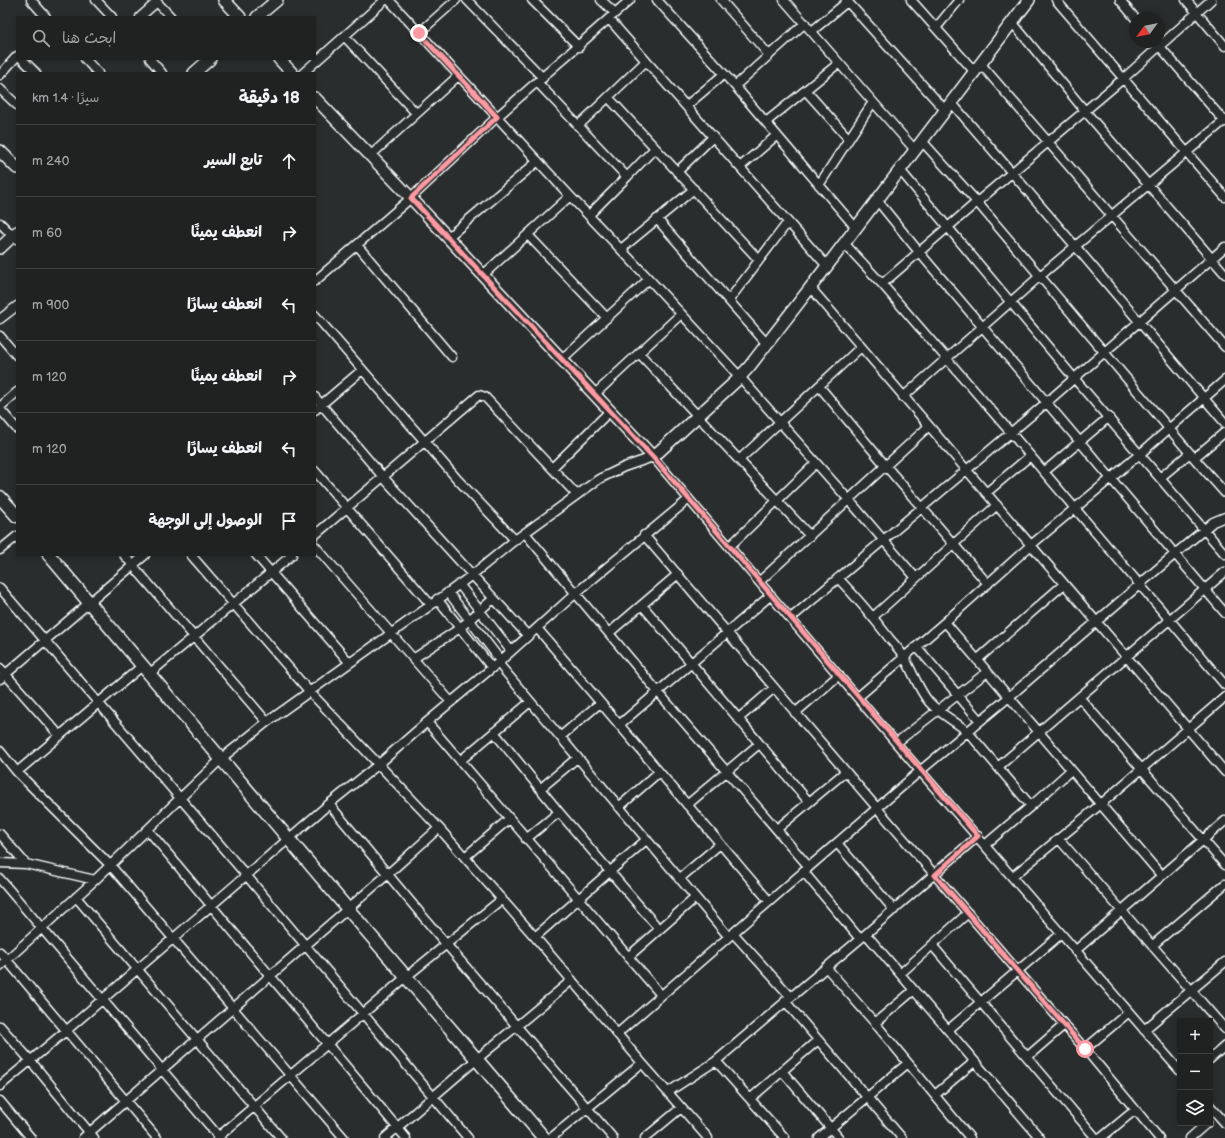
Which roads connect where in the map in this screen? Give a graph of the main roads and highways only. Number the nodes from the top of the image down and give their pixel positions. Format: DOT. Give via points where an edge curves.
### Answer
graph roads {
  1 [pos="0,497"];
  2 [pos="16,515"];
  3 [pos="50,556"];
  4 [pos="544,1138"];
  1 -- 2 [label="main road"];
  3 -- 4 [label="main road"];
}
